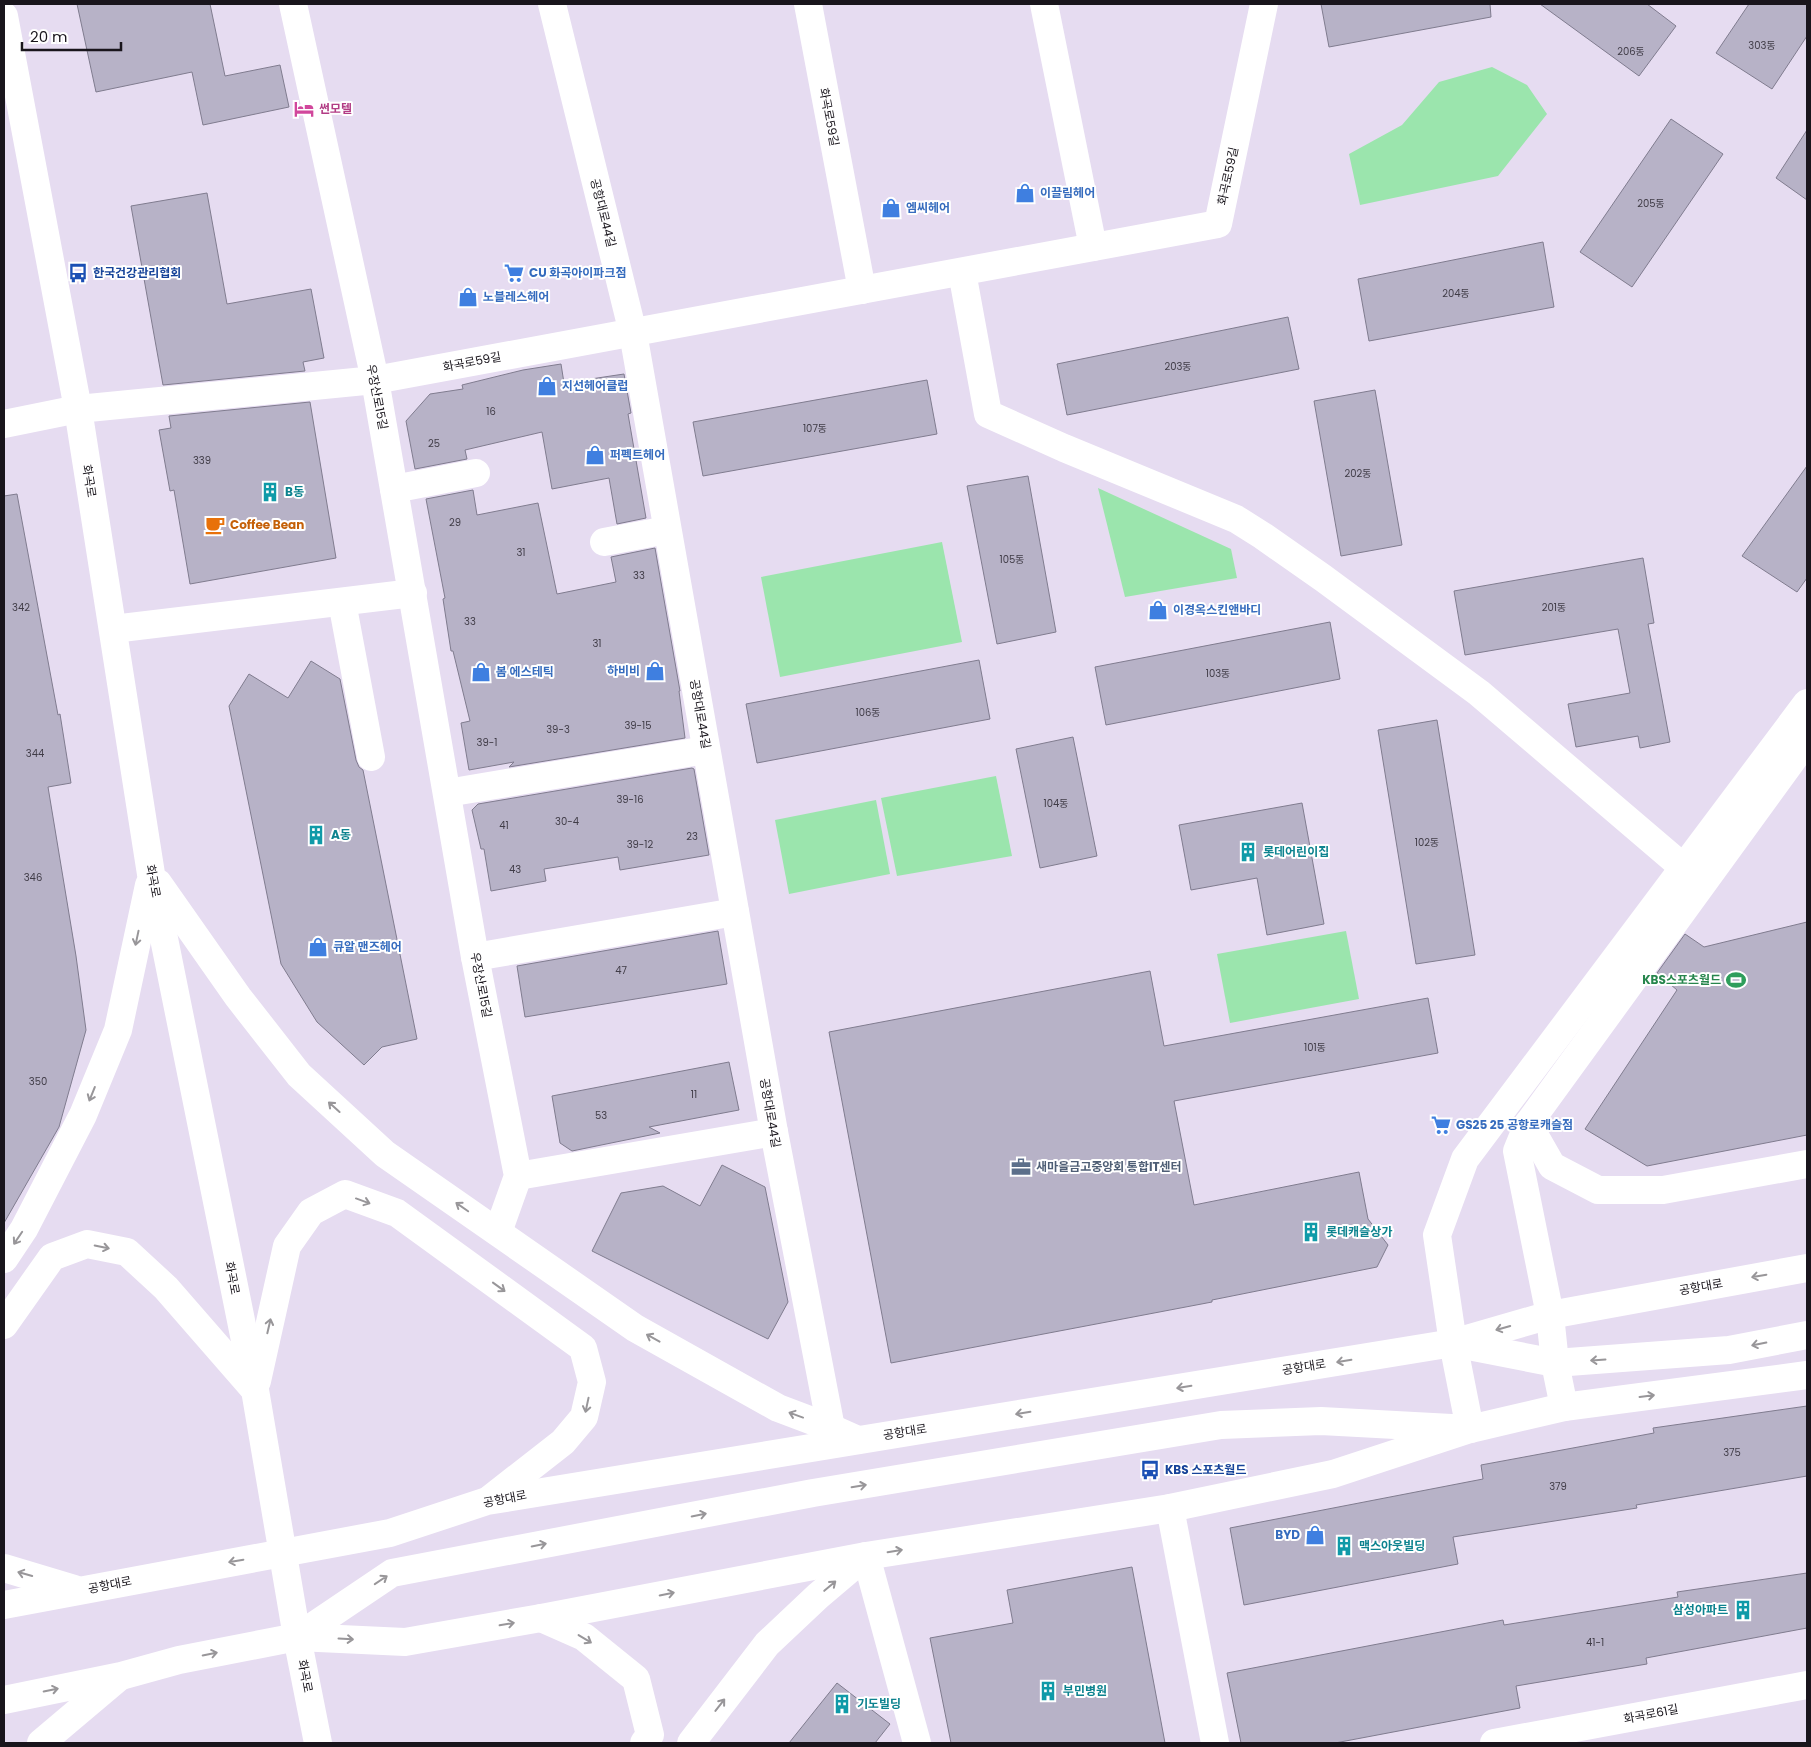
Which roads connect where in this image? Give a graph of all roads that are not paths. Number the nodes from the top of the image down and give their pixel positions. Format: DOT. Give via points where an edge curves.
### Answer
graph roads {
  1 [pos="293,4"];
  2 [pos="552,4"];
  3 [pos="808,4"];
  4 [pos="1044,4"];
  5 [pos="1264,4"];
  6 [pos="4,16"];
  7 [pos="1093,247"];
  8 [pos="962,272"];
  9 [pos="862,290"];
  10 [pos="633,333"];
  11 [pos="375,380"];
  12 [pos="78,409"];
  13 [pos="4,424"];
  14 [pos="476,472"];
  15 [pos="394,489"];
  16 [pos="667,530"];
  17 [pos="604,542"];
  18 [pos="413,594"];
  19 [pos="342,602"];
  20 [pos="113,629"];
  21 [pos="1807,703"];
  22 [pos="1807,740"];
  23 [pos="706,750"];
  24 [pos="371,757"];
  25 [pos="447,793"];
  26 [pos="1684,868"];
  27 [pos="151,874"];
  28 [pos="735,912"];
  29 [pos="475,957"];
  30 [pos="1528,1124"];
  31 [pos="774,1132"];
  32 [pos="1807,1164"];
  33 [pos="518,1176"];
  34 [pos="498,1232"];
  35 [pos="4,1259"];
  36 [pos="1807,1268"];
  37 [pos="1550,1315"];
  38 [pos="4,1325"];
  39 [pos="1807,1335"];
  40 [pos="1453,1343"];
  41 [pos="1555,1363"];
  42 [pos="1807,1375"];
  43 [pos="255,1390"];
  44 [pos="1564,1407"];
  45 [pos="831,1428"];
  46 [pos="1470,1429"];
  47 [pos="858,1440"];
  48 [pos="487,1501"];
  49 [pos="1170,1508"];
  50 [pos="284,1552"];
  51 [pos="866,1556"];
  52 [pos="4,1568"];
  53 [pos="81,1590"];
  54 [pos="6,1604"];
  55 [pos="541,1618"];
  56 [pos="297,1637"];
  57 [pos="121,1676"];
  58 [pos="1807,1685"];
  59 [pos="4,1700"];
  60 [pos="1577,1736"];
  61 [pos="41,1743"];
  62 [pos="318,1743"];
  63 [pos="644,1743"];
  64 [pos="691,1743"];
  65 [pos="917,1743"];
  66 [pos="1215,1743"];
  67 [pos="1494,1743"];
  1 -- 11 [label="main road, 우장산로15길"];
  2 -- 10 [label="main road, 공항대로44길"];
  3 -- 9 [label="main road, 화곡로59길"];
  4 -- 7 [label="main road"];
  5 -- 7 [label="main road, 화곡로59길" via="1218,224"];
  6 -- 12 [label="main road, 화곡로"];
  7 -- 8 [label="main road, 화곡로59길"];
  8 -- 9 [label="main road, 화곡로59길"];
  8 -- 26 [label="main road" via="988,414 1236,519 1263,536 1479,693"];
  9 -- 10 [label="main road, 화곡로59길"];
  10 -- 11 [label="main road, 화곡로59길"];
  10 -- 16 [label="main road, 공항대로44길"];
  11 -- 12 [label="main road, 화곡로59길"];
  11 -- 15 [label="main road, 우장산로15길"];
  12 -- 13 [label="main road, 화곡로59길"];
  12 -- 20 [label="main road, 화곡로"];
  14 -- 15 [label="main road"];
  15 -- 18 [label="main road, 우장산로15길"];
  16 -- 17 [label="main road"];
  16 -- 23 [label="main road, 공항대로44길"];
  18 -- 19 [label="main road"];
  18 -- 25 [label="main road, 우장산로15길"];
  19 -- 20 [label="main road"];
  19 -- 24 [label="main road"];
  20 -- 27 [label="main road, 화곡로"];
  21 -- 26 [label="main road"];
  22 -- 30 [label="main road"];
  23 -- 25 [label="main road"];
  23 -- 28 [label="main road, 공항대로44길"];
  25 -- 29 [label="main road, 우장산로15길"];
  26 -- 40 [label="main road" via="1465,1159 1437,1235"];
  34 -- 27 [label="main road, one-way" via="386,1154 299,1075 238,997"];
  27 -- 35 [label="main road, one-way" via="118,1030 83,1115 24,1229"];
  27 -- 43 [label="main road, 화곡로"];
  28 -- 29 [label="main road"];
  28 -- 31 [label="main road, 공항대로44길"];
  29 -- 33 [label="main road, 우장산로15길"];
  30 -- 32 [label="main road" via="1552,1166 1598,1190 1663,1190"];
  30 -- 37 [label="main road" via="1517,1151"];
  31 -- 33 [label="main road"];
  31 -- 45 [label="main road, 공항대로44길"];
  33 -- 34 [label="main road"];
  45 -- 34 [label="main road, one-way" via="778,1408 635,1328"];
  36 -- 37 [label="main road, 공항대로, one-way"];
  37 -- 40 [label="main road, 공항대로, one-way"];
  37 -- 41 [label="main road"];
  38 -- 43 [label="main road, one-way" via="52,1257 87,1244 126,1252 166,1288"];
  39 -- 41 [label="main road, one-way" via="1730,1350"];
  40 -- 41 [label="main road"];
  40 -- 46 [label="main road"];
  40 -- 47 [label="main road, 공항대로, one-way"];
  41 -- 44 [label="main road"];
  44 -- 42 [label="main road, one-way"];
  43 -- 48 [label="main road, one-way" via="287,1246 311,1212 345,1194 397,1214 583,1348 592,1382 584,1417 563,1442"];
  43 -- 50 [label="main road, 화곡로"];
  44 -- 46 [label="main road"];
  45 -- 47 [label="main road"];
  46 -- 49 [label="main road" via="1333,1474"];
  56 -- 46 [label="main road, one-way" via="392,1573 813,1494 1222,1425 1321,1421"];
  47 -- 48 [label="main road, 공항대로"];
  48 -- 50 [label="main road, 공항대로" via="390,1534"];
  51 -- 49 [label="main road, one-way"];
  49 -- 66 [label="main road"];
  50 -- 53 [label="main road, 공항대로, one-way"];
  50 -- 56 [label="main road, 화곡로"];
  55 -- 51 [label="main road, one-way"];
  64 -- 51 [label="main road, one-way" via="767,1644"];
  51 -- 65 [label="main road"];
  53 -- 52 [label="main road, one-way"];
  53 -- 54 [label="main road, 공항대로"];
  56 -- 55 [label="main road, one-way" via="405,1642"];
  55 -- 63 [label="main road, one-way" via="584,1637 636,1679 650,1735"];
  57 -- 56 [label="main road, one-way" via="179,1660"];
  56 -- 62 [label="main road, 화곡로"];
  59 -- 57 [label="main road, one-way"];
  57 -- 61 [label="main road"];
  58 -- 60 [label="main road, 화곡로61길"];
  60 -- 67 [label="main road, 화곡로61길"];
}
